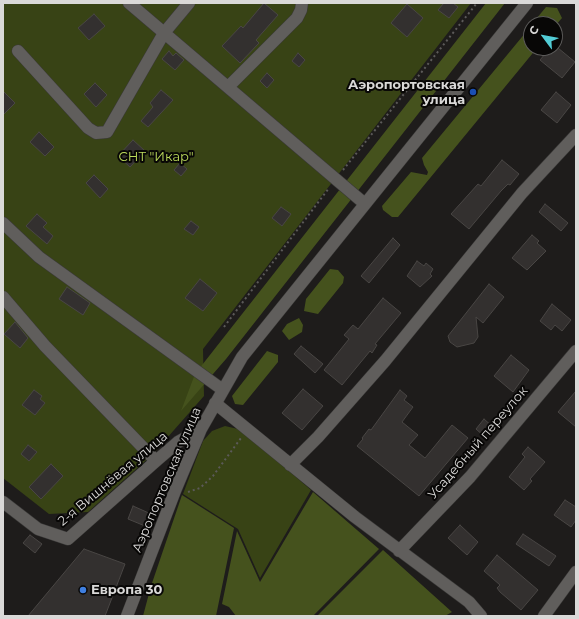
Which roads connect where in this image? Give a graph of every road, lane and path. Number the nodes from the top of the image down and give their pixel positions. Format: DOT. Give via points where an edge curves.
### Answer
graph roads {
  1 [pos="129,3"];
  2 [pos="189,3"];
  3 [pos="302,3"];
  4 [pos="477,3"];
  5 [pos="527,3"];
  6 [pos="164,33"];
  7 [pos="18,51"];
  8 [pos="228,87"];
  9 [pos="576,135"];
  10 [pos="335,179"];
  11 [pos="365,204"];
  12 [pos="3,223"];
  13 [pos="3,297"];
  14 [pos="224,327"];
  15 [pos="576,351"];
  16 [pos="223,390"];
  17 [pos="215,403"];
  18 [pos="201,429"];
  19 [pos="248,429"];
  20 [pos="156,461"];
  21 [pos="290,465"];
  22 [pos="175,491"];
  23 [pos="3,502"];
  24 [pos="399,550"];
  25 [pos="576,572"];
  26 [pos="128,616"];
  27 [pos="481,616"];
  28 [pos="544,616"];
  1 -- 6 [label="street"];
  2 -- 6 [label="street"];
  3 -- 8 [label="street" via="302,10 297,18"];
  4 -- 10 [label="path"];
  5 -- 11 [label="street, Аэропортовская улица"];
  6 -- 7 [label="street" via="106,132 96,132 88,128"];
  6 -- 8 [label="street"];
  8 -- 10 [label="street"];
  9 -- 21 [label="street" via="522,193 385,361"];
  10 -- 11 [label="street"];
  10 -- 14 [label="path"];
  11 -- 16 [label="street, Аэропортовская улица" via="266,325"];
  12 -- 16 [label="street" via="38,257"];
  13 -- 20 [label="street" via="45,346"];
  15 -- 24 [label="street, Усадебный переулок" via="470,477"];
  16 -- 17 [label="street, Аэропортовская улица"];
  17 -- 18 [label="street, Аэропортовская улица"];
  17 -- 19 [label="street"];
  18 -- 20 [label="street, 2-я Вишнёвая улица" via="178,442"];
  18 -- 22 [label="street, Аэропортовская улица"];
  19 -- 21 [label="street"];
  19 -- 22 [label="path" via="213,476 200,488 185,493"];
  20 -- 23 [label="street, 2-я Вишнёвая улица" via="68,539 38,530"];
  21 -- 24 [label="street"];
  22 -- 26 [label="street, Аэропортовская улица"];
  24 -- 27 [label="street" via="469,602"];
  25 -- 28 [label="street"];
}
